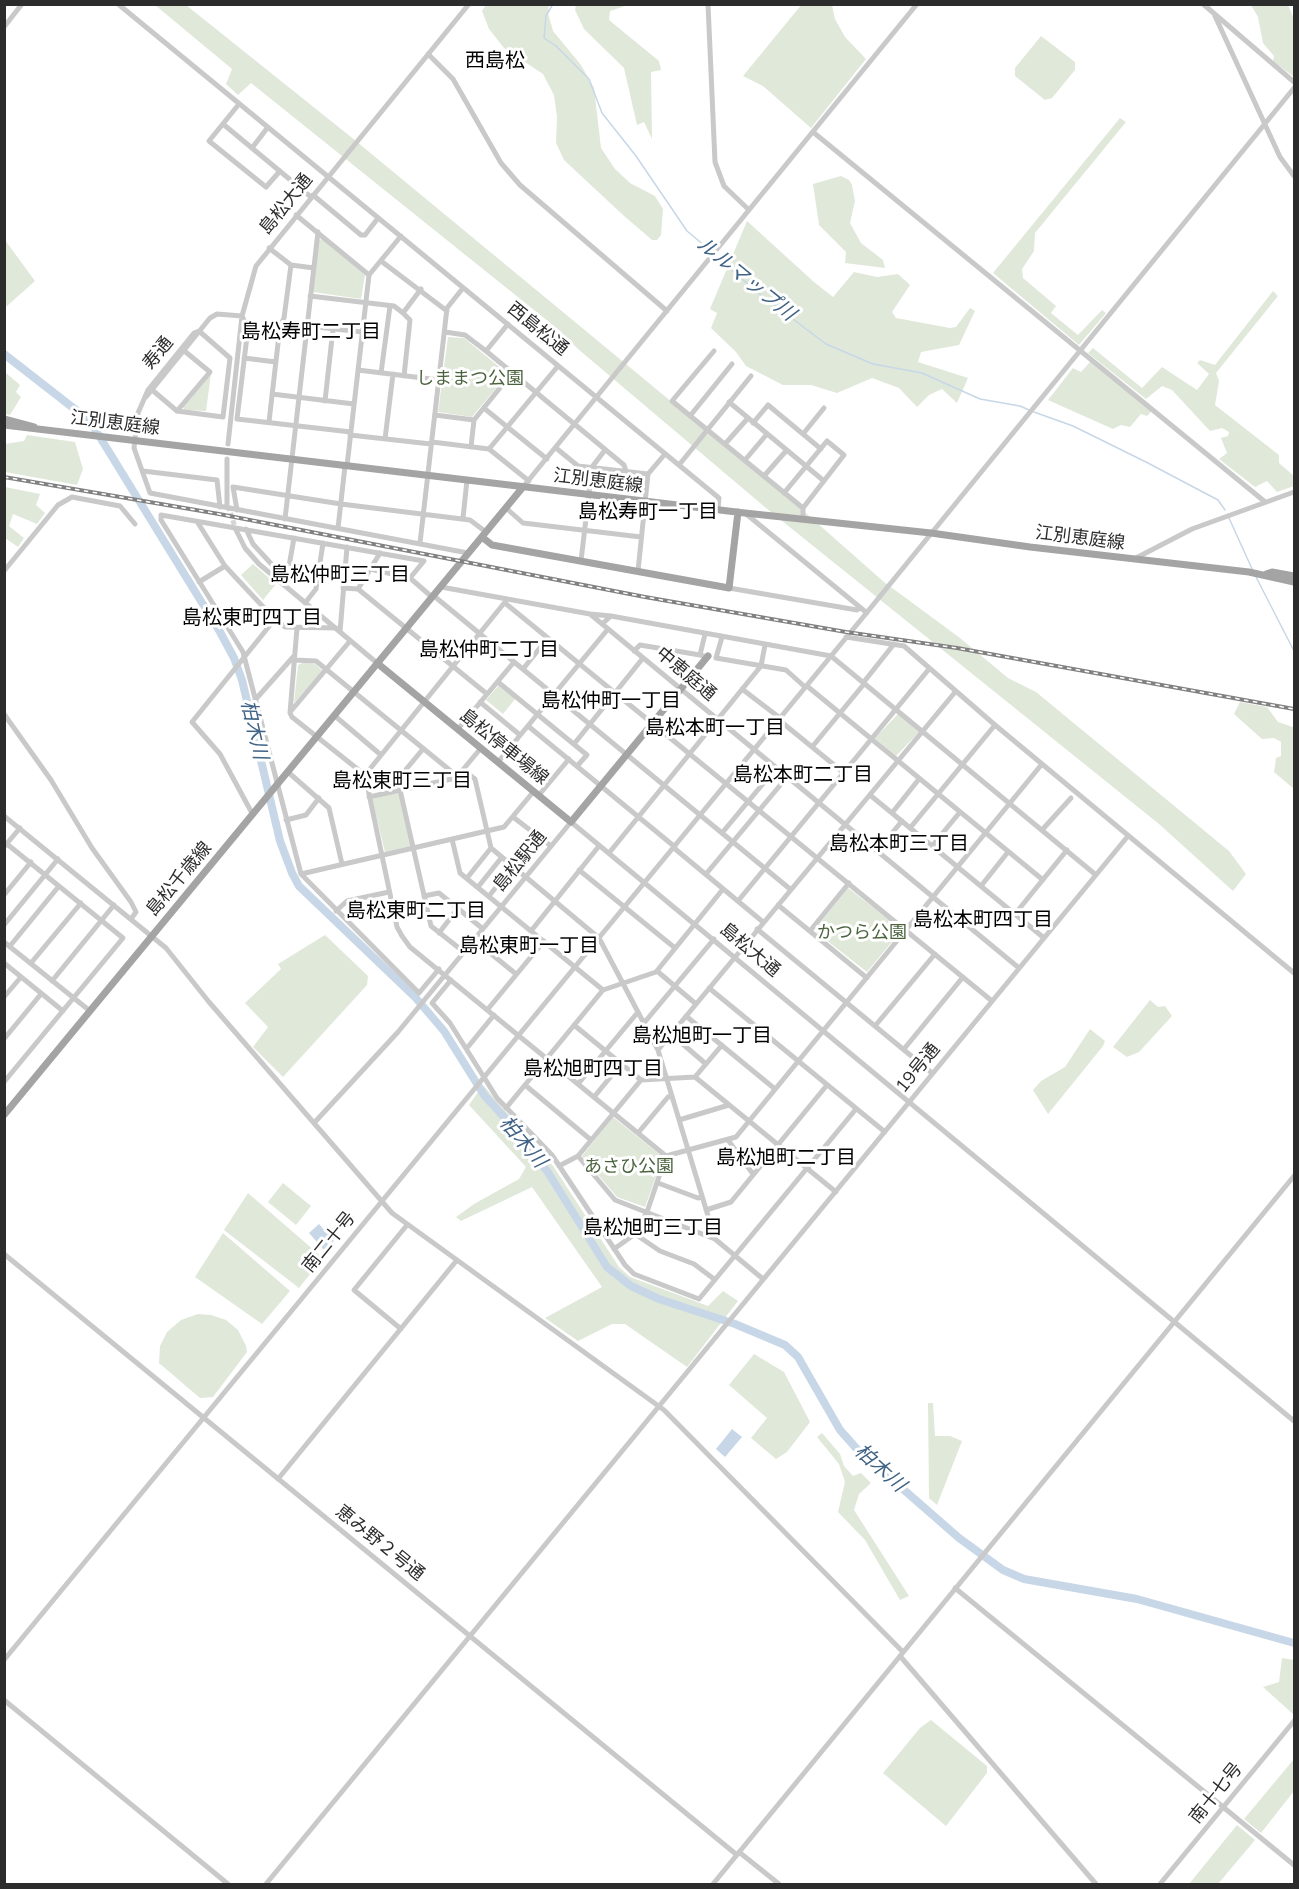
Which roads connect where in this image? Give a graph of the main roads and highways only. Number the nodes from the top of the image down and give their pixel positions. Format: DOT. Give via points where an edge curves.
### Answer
graph roads {
  1 [pos="4,419"];
  2 [pos="4,425"];
  3 [pos="34,427"];
  4 [pos="523,487"];
  5 [pos="741,513"];
  6 [pos="484,535"];
  7 [pos="1264,574"];
  8 [pos="1294,576"];
  9 [pos="1294,582"];
  10 [pos="708,656"];
  11 [pos="377,663"];
  12 [pos="6,1110"];
  1 -- 3 [label="main road, 江別恵庭線"];
  2 -- 3 [label="main road, 江別恵庭線"];
  3 -- 4 [label="main road, 江別恵庭線"];
  4 -- 5 [label="main road, 江別恵庭線"];
  4 -- 6 [label="main road"];
  5 -- 6 [label="main road" via="729,588 492,545"];
  5 -- 7 [label="main road, 江別恵庭線"];
  6 -- 11 [label="main road"];
  7 -- 8 [label="main road, 江別恵庭線"];
  7 -- 9 [label="main road, 江別恵庭線"];
  10 -- 11 [label="main road, 島松停車場線" via="571,822"];
  11 -- 12 [label="main road, 島松千歳線"];
}
